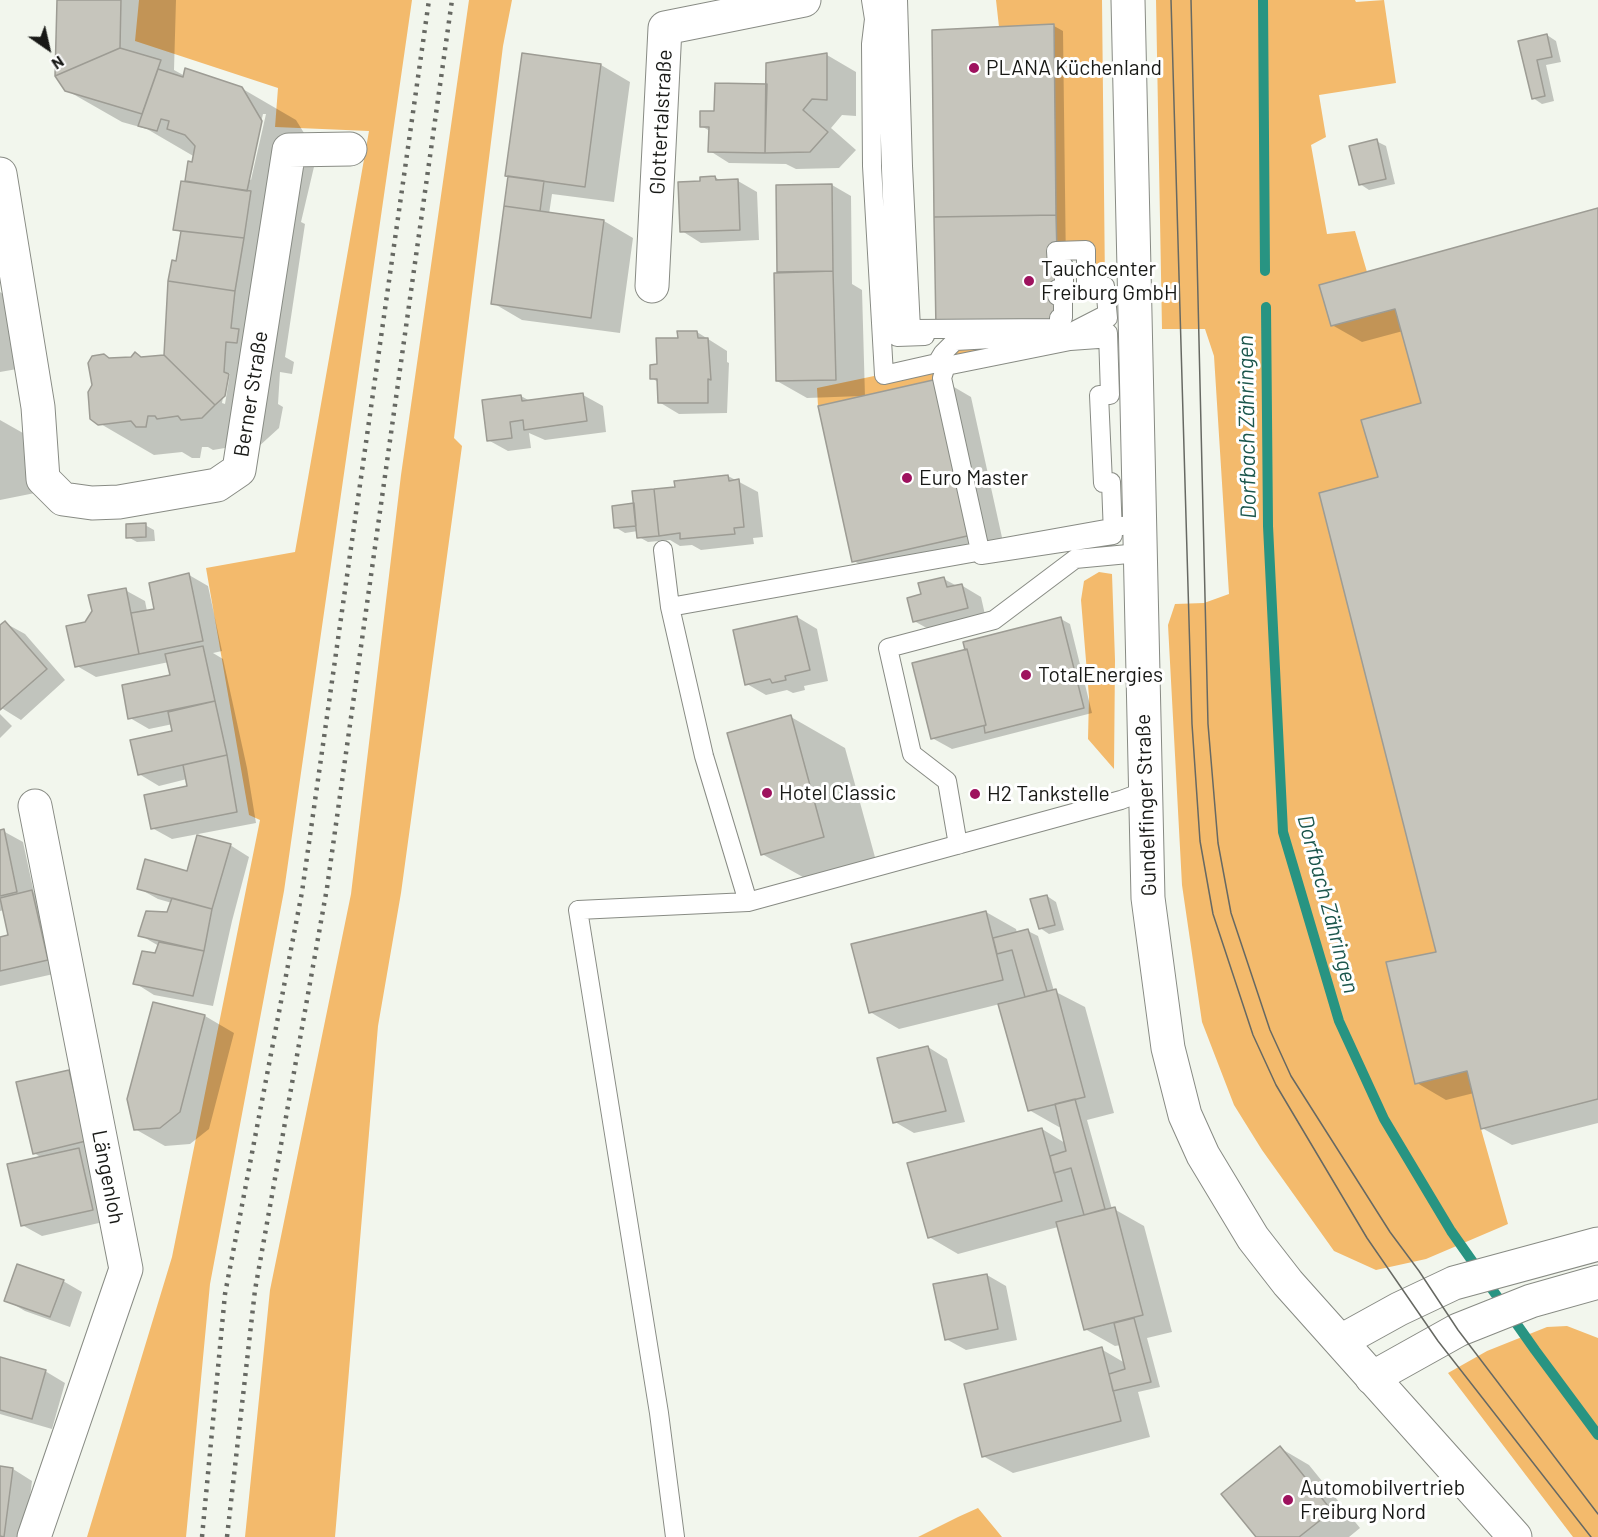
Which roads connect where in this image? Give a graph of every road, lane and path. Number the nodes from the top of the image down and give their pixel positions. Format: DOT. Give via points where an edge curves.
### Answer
graph roads {
  1 [pos="804,0"];
  2 [pos="871,0"];
  3 [pos="885,0"];
  4 [pos="898,0"];
  5 [pos="1128,0"];
  6 [pos="350,149"];
  7 [pos="0,174"];
  8 [pos="652,286"];
  9 [pos="1121,306"];
  10 [pos="1123,364"];
  11 [pos="1130,534"];
  12 [pos="663,550"];
  13 [pos="980,551"];
  14 [pos="670,607"];
  15 [pos="1145,791"];
  16 [pos="35,806"];
  17 [pos="958,845"];
  18 [pos="748,902"];
  19 [pos="1598,1244"];
  20 [pos="1598,1282"];
  21 [pos="1341,1341"];
  22 [pos="1372,1378"];
  23 [pos="34,1537"];
  24 [pos="675,1537"];
  25 [pos="1515,1537"];
  1 -- 8 [label="street, Glottertalstraße" via="665,28"];
  2 -- 9 [label="lane" via="872,166 884,375 937,363 955,341 1066,335 1105,315 1108,318"];
  3 -- 9 [label="lane" via="897,337 1061,332 1099,306"];
  4 -- 9 [label="lane" via="911,329 1059,327 1063,295 1058,296 1058,289 1064,289 1064,266 1057,266 1056,250 1086,250 1086,285 1105,286"];
  5 -- 9 [label="street, Gundelfinger Straße"];
  6 -- 7 [label="street, Berner Straße" via="289,150 238,470 216,485 119,502 63,499 43,479 38,407"];
  9 -- 10 [label="street, Gundelfinger Straße"];
  10 -- 11 [label="street, Gundelfinger Straße"];
  10 -- 13 [label="lane" via="1108,333 1098,339 946,366 942,378"];
  11 -- 13 [label="lane"];
  11 -- 15 [label="street, Gundelfinger Straße"];
  11 -- 17 [label="lane" via="1075,559 994,620 888,648 912,754 947,781"];
  12 -- 14 [label="lane"];
  13 -- 14 [label="lane"];
  14 -- 18 [label="lane" via="704,756"];
  15 -- 17 [label="lane"];
  15 -- 21 [label="street, Gundelfinger Straße" via="1149,898 1168,1048 1185,1114 1203,1155 1253,1238"];
  16 -- 23 [label="street, Längenloh" via="126,1269"];
  17 -- 18 [label="lane"];
  18 -- 24 [label="lane" via="578,910 659,1413"];
  19 -- 21 [label="street" via="1454,1283"];
  20 -- 22 [label="street" via="1479,1321"];
  21 -- 22 [label="street, Gundelfinger Straße"];
  22 -- 25 [label="street, Gundelfinger Straße"];
}
